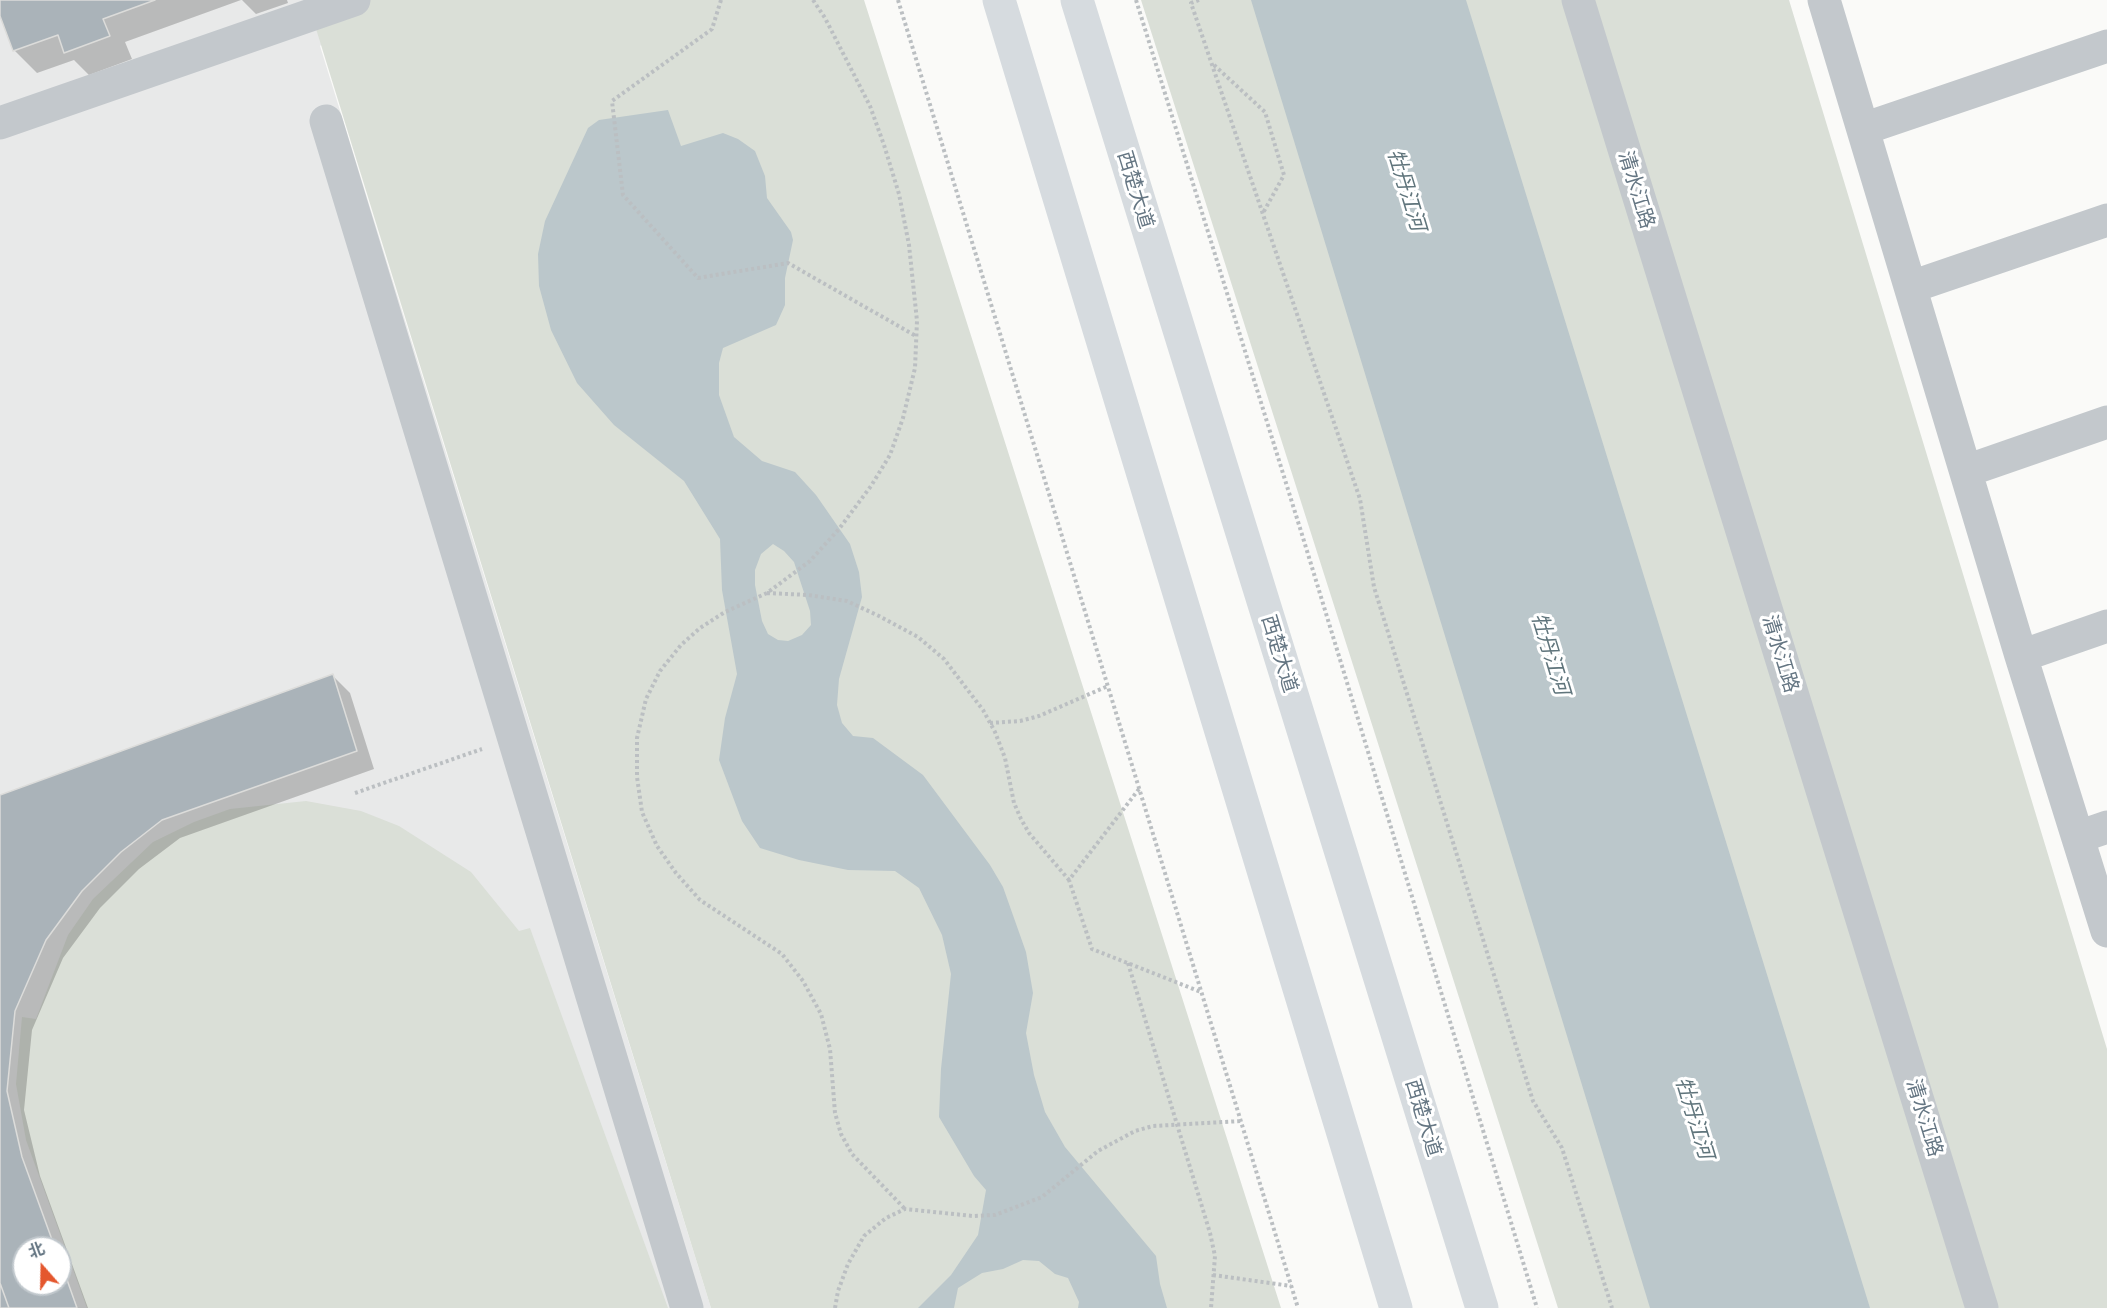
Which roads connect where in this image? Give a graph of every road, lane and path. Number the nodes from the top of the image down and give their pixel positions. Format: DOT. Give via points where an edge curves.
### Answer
graph roads {
  1 [pos="354,0"];
  2 [pos="721,0"];
  3 [pos="813,0"];
  4 [pos="898,0"];
  5 [pos="999,0"];
  6 [pos="1077,0"];
  7 [pos="1136,0"];
  8 [pos="1199,0"];
  9 [pos="1578,0"];
  10 [pos="1824,0"];
  11 [pos="2107,45"];
  12 [pos="1212,63"];
  13 [pos="326,121"];
  14 [pos="0,123"];
  15 [pos="1863,129"];
  16 [pos="1263,213"];
  17 [pos="2107,220"];
  18 [pos="1911,287"];
  19 [pos="916,336"];
  20 [pos="2107,422"];
  21 [pos="1966,471"];
  22 [pos="767,593"];
  23 [pos="2107,626"];
  24 [pos="2021,656"];
  25 [pos="1108,686"];
  26 [pos="990,723"];
  27 [pos="514,738"];
  28 [pos="1139,789"];
  29 [pos="355,793"];
  30 [pos="2092,832"];
  31 [pos="1070,880"];
  32 [pos="2107,931"];
  33 [pos="1128,963"];
  34 [pos="1202,992"];
  35 [pos="1241,1121"];
  36 [pos="1177,1125"];
  37 [pos="905,1209"];
  38 [pos="1214,1275"];
  39 [pos="1292,1286"];
  40 [pos="687,1308"];
  41 [pos="836,1308"];
  42 [pos="1211,1308"];
  43 [pos="1298,1308"];
  44 [pos="1396,1308"];
  45 [pos="1482,1308"];
  46 [pos="1537,1308"];
  47 [pos="1612,1308"];
  48 [pos="1982,1308"];
  1 -- 14 [label="street"];
  2 -- 19 [label="path" via="712,28 612,101 623,195 698,278 788,263"];
  3 -- 19 [label="path" via="870,106 884,145 909,244"];
  4 -- 25 [label="path"];
  5 -- 44 [label="highway"];
  6 -- 45 [label="highway, 西楚大道"];
  7 -- 46 [label="path"];
  8 -- 12 [label="path" via="1191,3"];
  9 -- 48 [label="street, 清水江路"];
  10 -- 15 [label="street"];
  11 -- 15 [label="street"];
  12 -- 16 [label="path"];
  12 -- 16 [label="path" via="1265,112 1284,175"];
  13 -- 27 [label="street"];
  15 -- 18 [label="street"];
  16 -- 47 [label="path" via="1360,499 1374,587 1533,1101 1562,1148"];
  17 -- 18 [label="street"];
  18 -- 21 [label="street"];
  19 -- 22 [label="path" via="915,368 890,454 839,529 810,561"];
  20 -- 21 [label="street"];
  21 -- 24 [label="street"];
  22 -- 26 [label="path" via="847,601 918,638 944,659"];
  22 -- 37 [label="path" via="700,628 660,670 646,699 637,738 642,812 657,846 700,900 782,954 803,981 821,1014 830,1049 835,1113 841,1134 852,1154"];
  23 -- 24 [label="street"];
  24 -- 30 [label="street"];
  25 -- 26 [label="path" via="1039,716"];
  25 -- 28 [label="path"];
  26 -- 31 [label="path" via="1005,758 1021,819"];
  27 -- 29 [label="path"];
  27 -- 40 [label="street"];
  28 -- 31 [label="path"];
  28 -- 34 [label="path"];
  30 -- 32 [label="street"];
  31 -- 33 [label="path" via="1092,949"];
  33 -- 34 [label="path"];
  33 -- 36 [label="path"];
  34 -- 35 [label="path"];
  35 -- 36 [label="path"];
  35 -- 39 [label="path"];
  36 -- 37 [label="path" via="1135,1131 1098,1151 1042,1197 995,1215"];
  36 -- 38 [label="path" via="1210,1233"];
  37 -- 41 [label="path" via="864,1236 848,1264"];
  38 -- 39 [label="path"];
  38 -- 42 [label="path"];
  39 -- 43 [label="path"];
}
